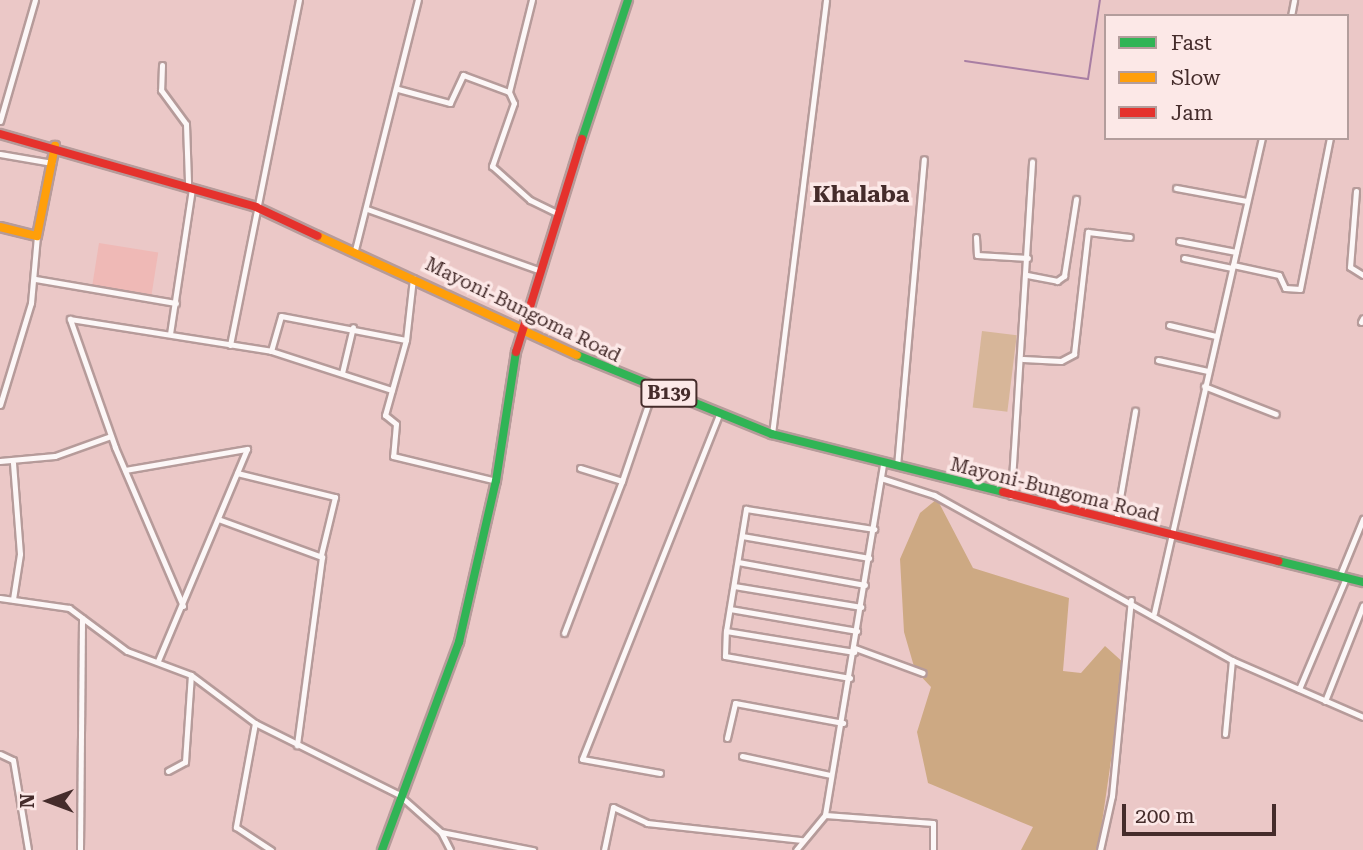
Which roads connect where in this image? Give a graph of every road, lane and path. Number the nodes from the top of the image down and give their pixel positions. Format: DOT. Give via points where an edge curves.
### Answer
graph roads {
  1 [pos="35,0"];
  2 [pos="299,0"];
  3 [pos="418,0"];
  4 [pos="532,0"];
  5 [pos="628,0"];
  6 [pos="826,0"];
  7 [pos="162,65"];
  8 [pos="398,89"];
  9 [pos="509,92"];
  10 [pos="0,121"];
  11 [pos="0,134"];
  12 [pos="1262,140"];
  13 [pos="1330,140"];
  14 [pos="55,146"];
  15 [pos="0,154"];
  16 [pos="924,159"];
  17 [pos="1031,162"];
  18 [pos="52,163"];
  19 [pos="190,184"];
  20 [pos="1176,188"];
  21 [pos="1356,191"];
  22 [pos="1076,200"];
  23 [pos="1247,201"];
  24 [pos="256,207"];
  25 [pos="367,209"];
  26 [pos="555,212"];
  27 [pos="0,227"];
  28 [pos="37,236"];
  29 [pos="976,237"];
  30 [pos="1130,237"];
  31 [pos="1179,242"];
  32 [pos="355,250"];
  33 [pos="1236,252"];
  34 [pos="1028,258"];
  35 [pos="1184,258"];
  36 [pos="1232,266"];
  37 [pos="538,270"];
  38 [pos="414,275"];
  39 [pos="1027,275"];
  40 [pos="1363,275"];
  41 [pos="35,279"];
  42 [pos="176,303"];
  43 [pos="1169,325"];
  44 [pos="520,326"];
  45 [pos="353,327"];
  46 [pos="170,334"];
  47 [pos="1216,335"];
  48 [pos="406,340"];
  49 [pos="230,345"];
  50 [pos="271,351"];
  51 [pos="1023,359"];
  52 [pos="1158,360"];
  53 [pos="1208,371"];
  54 [pos="342,373"];
  55 [pos="1204,386"];
  56 [pos="654,387"];
  57 [pos="392,390"];
  58 [pos="0,405"];
  59 [pos="1136,411"];
  60 [pos="720,413"];
  61 [pos="1276,414"];
  62 [pos="772,434"];
  63 [pos="111,436"];
  64 [pos="0,460"];
  65 [pos="13,463"];
  66 [pos="883,466"];
  67 [pos="580,468"];
  68 [pos="896,470"];
  69 [pos="125,471"];
  70 [pos="237,473"];
  71 [pos="881,478"];
  72 [pos="496,481"];
  73 [pos="622,481"];
  74 [pos="1011,496"];
  75 [pos="218,519"];
  76 [pos="1363,519"];
  77 [pos="1116,523"];
  78 [pos="874,529"];
  79 [pos="1172,535"];
  80 [pos="742,537"];
  81 [pos="321,555"];
  82 [pos="869,558"];
  83 [pos="738,562"];
  84 [pos="1343,576"];
  85 [pos="1363,582"];
  86 [pos="865,585"];
  87 [pos="734,586"];
  88 [pos="0,598"];
  89 [pos="13,599"];
  90 [pos="1131,600"];
  91 [pos="1363,605"];
  92 [pos="183,606"];
  93 [pos="861,607"];
  94 [pos="730,609"];
  95 [pos="1154,613"];
  96 [pos="82,618"];
  97 [pos="726,631"];
  98 [pos="857,631"];
  99 [pos="564,634"];
  100 [pos="854,650"];
  101 [pos="1232,660"];
  102 [pos="158,661"];
  103 [pos="923,673"];
  104 [pos="191,675"];
  105 [pos="850,678"];
  106 [pos="1299,689"];
  107 [pos="1325,701"];
  108 [pos="1363,717"];
  109 [pos="255,723"];
  110 [pos="843,723"];
  111 [pos="1225,734"];
  112 [pos="727,738"];
  113 [pos="297,746"];
  114 [pos="0,754"];
  115 [pos="742,756"];
  116 [pos="168,771"];
  117 [pos="660,773"];
  118 [pos="831,775"];
  119 [pos="398,794"];
  120 [pos="825,815"];
  121 [pos="441,832"];
  122 [pos="802,839"];
  123 [pos="607,848"];
  124 [pos="28,850"];
  125 [pos="79,850"];
  126 [pos="271,850"];
  127 [pos="383,850"];
  128 [pos="450,850"];
  129 [pos="533,850"];
  130 [pos="618,850"];
  131 [pos="796,850"];
  132 [pos="933,850"];
  133 [pos="1100,850"];
  1 -- 10 [label="street"];
  2 -- 24 [label="street"];
  3 -- 8 [label="street"];
  4 -- 9 [label="street"];
  5 -- 26 [label="main road"];
  6 -- 62 [label="street"];
  7 -- 19 [label="street" via="161,90 186,124"];
  8 -- 9 [label="street" via="450,103 463,75"];
  8 -- 25 [label="street"];
  9 -- 26 [label="street" via="514,103 492,166 530,200"];
  11 -- 14 [label="main road, Mayoni-Bungoma Road / B139"];
  12 -- 23 [label="street"];
  13 -- 36 [label="street" via="1300,289 1285,288 1279,275"];
  14 -- 18 [label="main road"];
  14 -- 19 [label="main road, Mayoni-Bungoma Road / B139"];
  15 -- 18 [label="street"];
  16 -- 68 [label="street"];
  17 -- 34 [label="street"];
  18 -- 28 [label="main road"];
  19 -- 24 [label="main road, Mayoni-Bungoma Road / B139"];
  19 -- 42 [label="street"];
  20 -- 23 [label="street"];
  21 -- 40 [label="street" via="1350,267"];
  22 -- 39 [label="street" via="1063,276 1057,281"];
  23 -- 33 [label="street"];
  24 -- 32 [label="main road, Mayoni-Bungoma Road / B139"];
  24 -- 49 [label="street"];
  25 -- 32 [label="street"];
  25 -- 37 [label="street"];
  26 -- 37 [label="main road"];
  27 -- 28 [label="main road"];
  28 -- 41 [label="street"];
  29 -- 34 [label="street" via="976,255"];
  30 -- 51 [label="street" via="1088,232 1074,354 1062,361"];
  31 -- 33 [label="street"];
  32 -- 38 [label="main road, Mayoni-Bungoma Road / B139"];
  33 -- 36 [label="street"];
  34 -- 39 [label="street"];
  35 -- 36 [label="street"];
  36 -- 47 [label="street"];
  37 -- 44 [label="main road"];
  38 -- 44 [label="main road, Mayoni-Bungoma Road / B139"];
  38 -- 48 [label="street"];
  39 -- 51 [label="street"];
  41 -- 42 [label="street"];
  41 -- 58 [label="street"];
  42 -- 46 [label="street"];
  43 -- 47 [label="street"];
  44 -- 56 [label="main road, Mayoni-Bungoma Road / B139"];
  44 -- 72 [label="main road"];
  45 -- 48 [label="street"];
  45 -- 50 [label="street" via="280,316"];
  45 -- 54 [label="street"];
  46 -- 49 [label="street"];
  46 -- 63 [label="street" via="70,319"];
  47 -- 53 [label="street"];
  48 -- 57 [label="street"];
  49 -- 50 [label="street"];
  50 -- 54 [label="street"];
  51 -- 74 [label="street"];
  52 -- 53 [label="street"];
  53 -- 55 [label="street"];
  54 -- 57 [label="street"];
  55 -- 61 [label="street"];
  55 -- 79 [label="street"];
  56 -- 60 [label="main road, Mayoni-Bungoma Road / B139"];
  56 -- 73 [label="street"];
  57 -- 72 [label="street" via="384,417 397,424 393,456"];
  59 -- 77 [label="street"];
  60 -- 62 [label="main road, Mayoni-Bungoma Road / B139"];
  60 -- 117 [label="street" via="582,759"];
  62 -- 66 [label="main road, Mayoni-Bungoma Road / B139"];
  63 -- 65 [label="street"];
  63 -- 69 [label="street"];
  64 -- 65 [label="street"];
  65 -- 89 [label="street" via="20,554"];
  66 -- 68 [label="main road, Mayoni-Bungoma Road / B139"];
  66 -- 71 [label="street"];
  67 -- 73 [label="street"];
  68 -- 74 [label="main road, Mayoni-Bungoma Road / B139"];
  69 -- 70 [label="street" via="246,449"];
  69 -- 92 [label="street"];
  70 -- 75 [label="street"];
  70 -- 81 [label="street" via="335,497"];
  71 -- 78 [label="street"];
  71 -- 90 [label="street" via="934,495"];
  72 -- 119 [label="main road" via="459,642"];
  73 -- 99 [label="street"];
  74 -- 77 [label="main road, Mayoni-Bungoma Road / B139"];
  75 -- 81 [label="street"];
  75 -- 92 [label="street"];
  76 -- 84 [label="street"];
  77 -- 79 [label="main road, Mayoni-Bungoma Road / B139"];
  78 -- 80 [label="street" via="747,508"];
  78 -- 82 [label="street"];
  79 -- 84 [label="main road, Mayoni-Bungoma Road / B139"];
  79 -- 95 [label="street"];
  80 -- 82 [label="street"];
  80 -- 83 [label="street"];
  81 -- 113 [label="street" via="313,657"];
  82 -- 86 [label="street"];
  83 -- 86 [label="street"];
  83 -- 87 [label="street"];
  84 -- 85 [label="main road, Mayoni-Bungoma Road / B139"];
  84 -- 106 [label="street"];
  86 -- 93 [label="street"];
  87 -- 93 [label="street"];
  87 -- 94 [label="street"];
  88 -- 89 [label="street"];
  89 -- 96 [label="street" via="48,601"];
  90 -- 95 [label="street"];
  90 -- 133 [label="street" via="1112,796"];
  91 -- 107 [label="street"];
  92 -- 102 [label="street"];
  93 -- 98 [label="street"];
  94 -- 97 [label="street"];
  94 -- 98 [label="street"];
  95 -- 101 [label="street"];
  96 -- 102 [label="street" via="117,645"];
  96 -- 125 [label="street"];
  97 -- 100 [label="street"];
  97 -- 105 [label="street" via="724,656"];
  98 -- 100 [label="street"];
  100 -- 103 [label="street"];
  100 -- 105 [label="street"];
  101 -- 106 [label="street"];
  101 -- 111 [label="street"];
  102 -- 104 [label="street"];
  104 -- 109 [label="street"];
  104 -- 116 [label="street" via="185,762"];
  105 -- 110 [label="street"];
  106 -- 107 [label="street"];
  107 -- 108 [label="street"];
  109 -- 113 [label="street"];
  109 -- 126 [label="street" via="236,827"];
  110 -- 112 [label="street" via="735,704"];
  110 -- 118 [label="street"];
  113 -- 119 [label="street"];
  114 -- 124 [label="street" via="13,760"];
  115 -- 118 [label="street"];
  118 -- 120 [label="street"];
  119 -- 121 [label="street"];
  119 -- 127 [label="main road"];
  120 -- 122 [label="street"];
  120 -- 132 [label="street" via="933,823"];
  121 -- 128 [label="street"];
  121 -- 129 [label="street"];
  122 -- 123 [label="street" via="647,823 641,815 613,807"];
  122 -- 131 [label="street"];
  123 -- 130 [label="street"];
}
